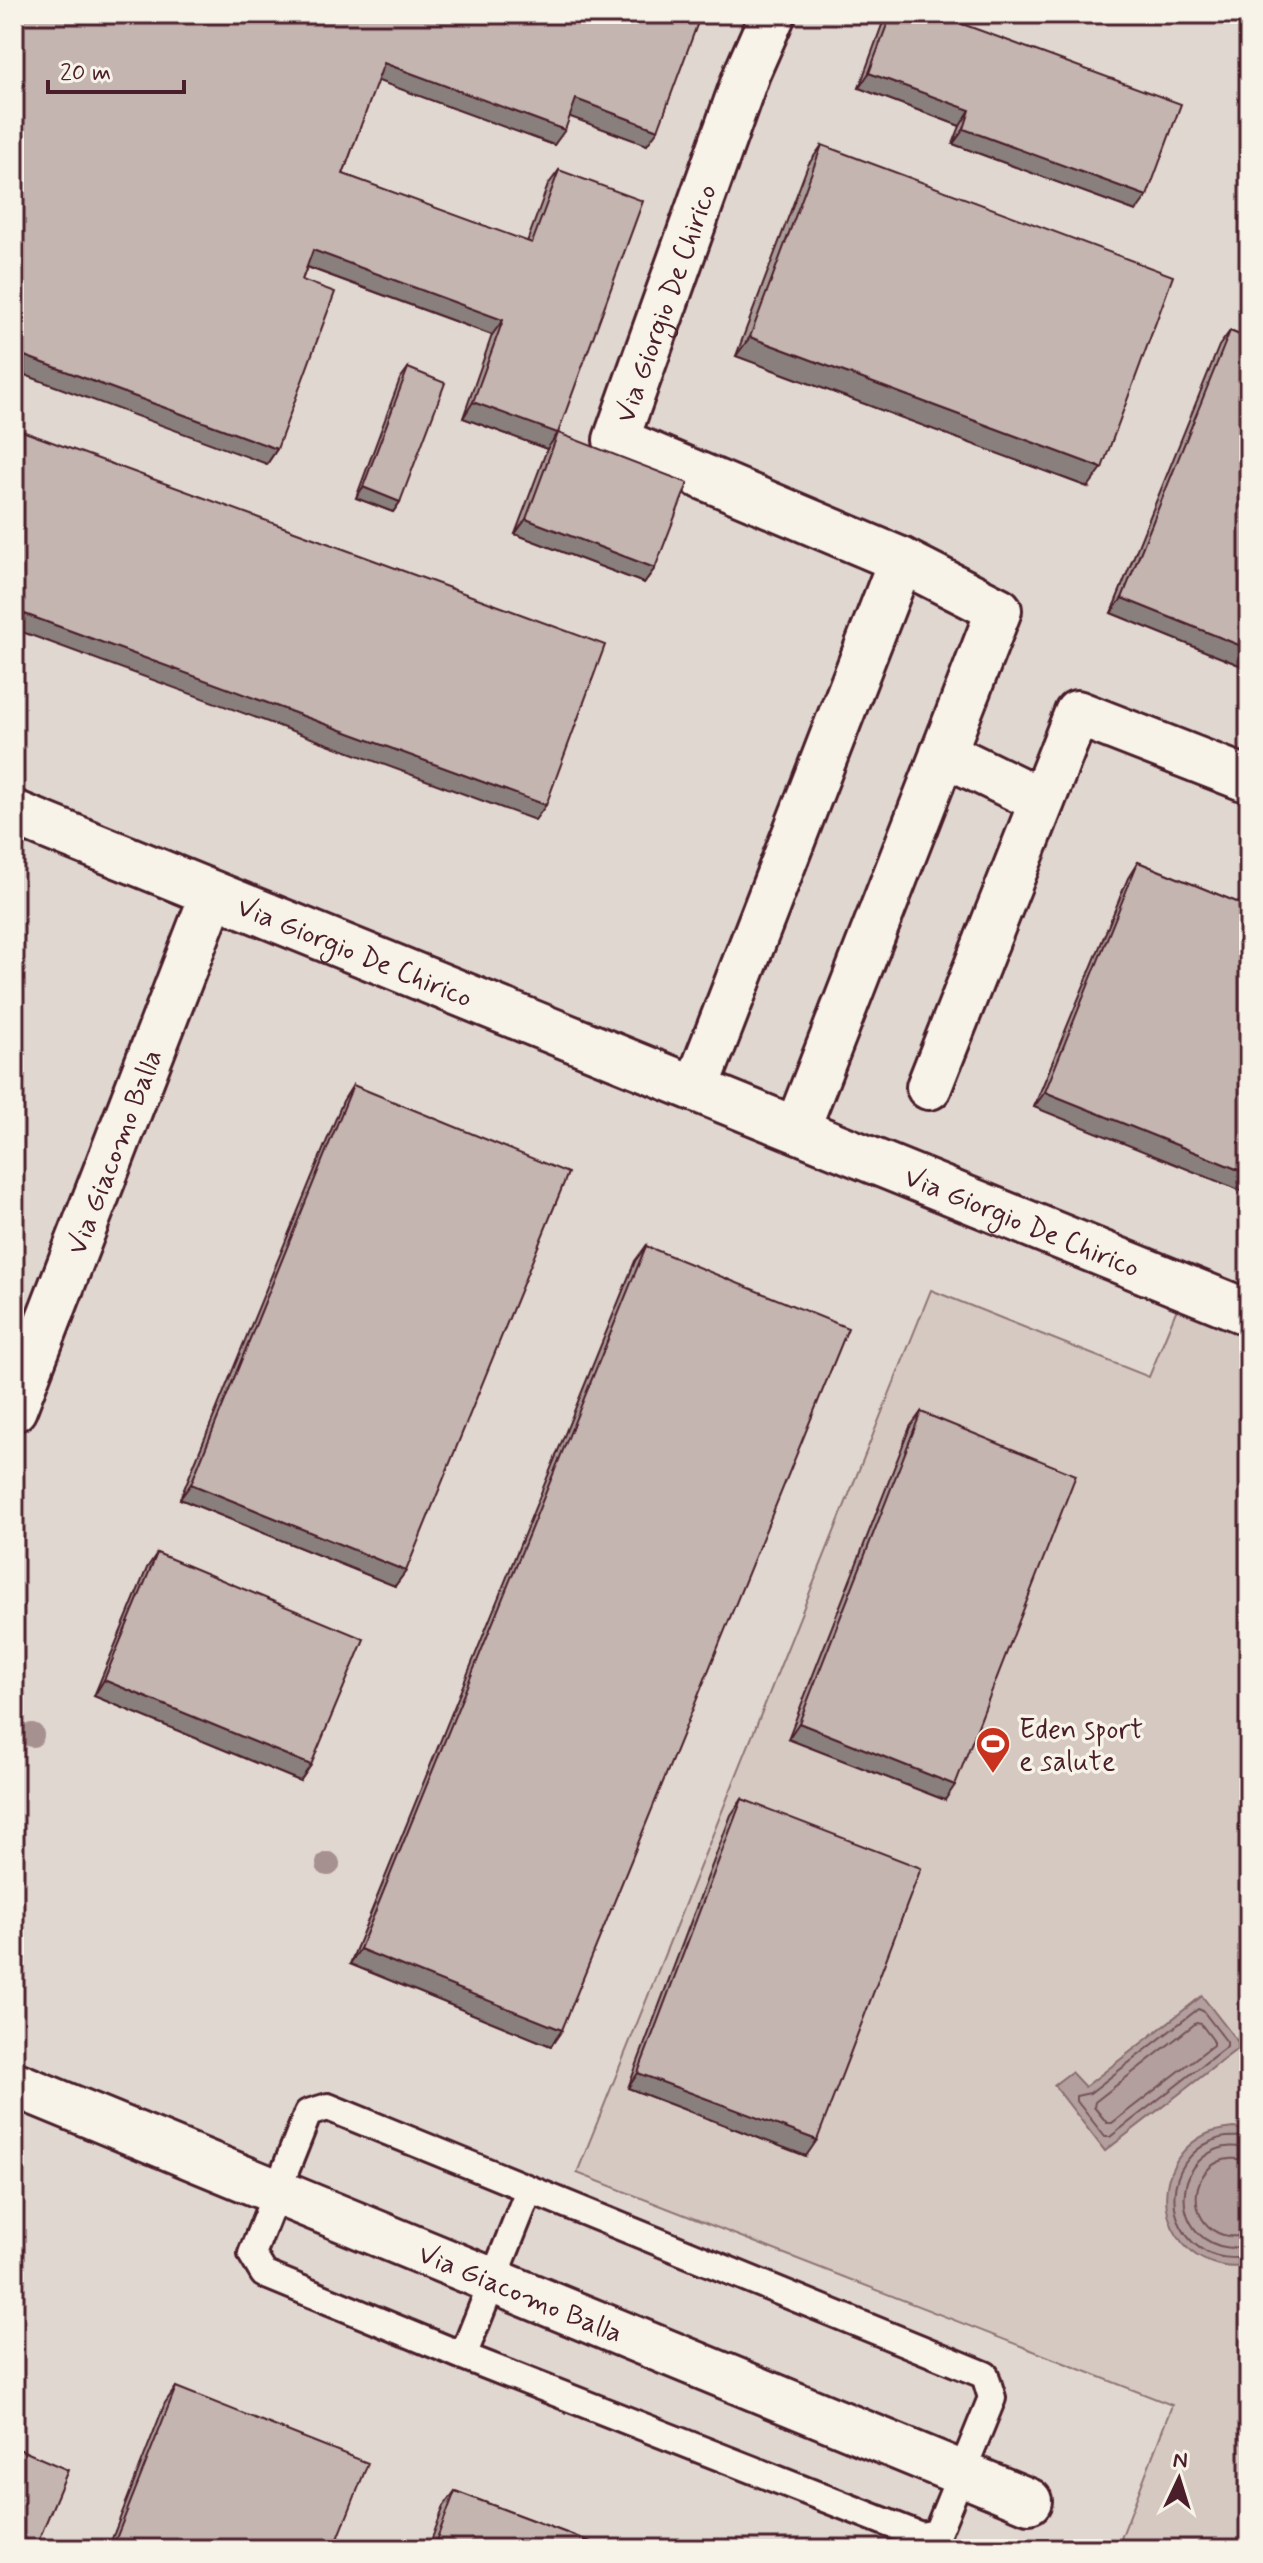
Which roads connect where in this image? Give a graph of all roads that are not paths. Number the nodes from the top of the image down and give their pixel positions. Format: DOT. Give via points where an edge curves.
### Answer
graph roads {
  1 [pos="773,14"];
  2 [pos="901,560"];
  3 [pos="943,753"];
  4 [pos="1249,780"];
  5 [pos="1042,801"];
  6 [pos="14,813"];
  7 [pos="213,894"];
  8 [pos="929,1087"];
  9 [pos="696,1089"];
  10 [pos="797,1129"];
  11 [pos="1249,1313"];
  12 [pos="14,1409"];
  13 [pos="14,2084"];
  14 [pos="529,2190"];
  15 [pos="276,2193"];
  16 [pos="491,2281"];
  17 [pos="463,2356"];
  18 [pos="962,2474"];
  19 [pos="1029,2501"];
  1 -- 2 [label="street, Via Giorgio De Chirico" via="616,440"];
  2 -- 3 [label="street, Via Giorgio De Chirico" via="999,610"];
  2 -- 9 [label="street"];
  3 -- 5 [label="street"];
  3 -- 10 [label="street, Via Giorgio De Chirico"];
  4 -- 5 [label="street" via="1077,713"];
  5 -- 8 [label="street"];
  6 -- 7 [label="street, Via Giorgio De Chirico"];
  7 -- 9 [label="street, Via Giorgio De Chirico"];
  7 -- 12 [label="street, Via Giacomo Balla"];
  9 -- 10 [label="street, Via Giorgio De Chirico"];
  10 -- 11 [label="street, Via Giorgio De Chirico"];
  13 -- 15 [label="street, Via Giacomo Balla"];
  14 -- 15 [label="lane" via="328,2107 308,2113"];
  14 -- 16 [label="lane"];
  14 -- 18 [label="lane" via="985,2375 992,2398"];
  15 -- 16 [label="street, Via Giacomo Balla"];
  15 -- 17 [label="lane" via="252,2254 264,2274"];
  16 -- 17 [label="lane"];
  16 -- 18 [label="street, Via Giacomo Balla"];
  17 -- 18 [label="lane" via="921,2536 937,2533"];
  18 -- 19 [label="street, Via Giacomo Balla"];
}
